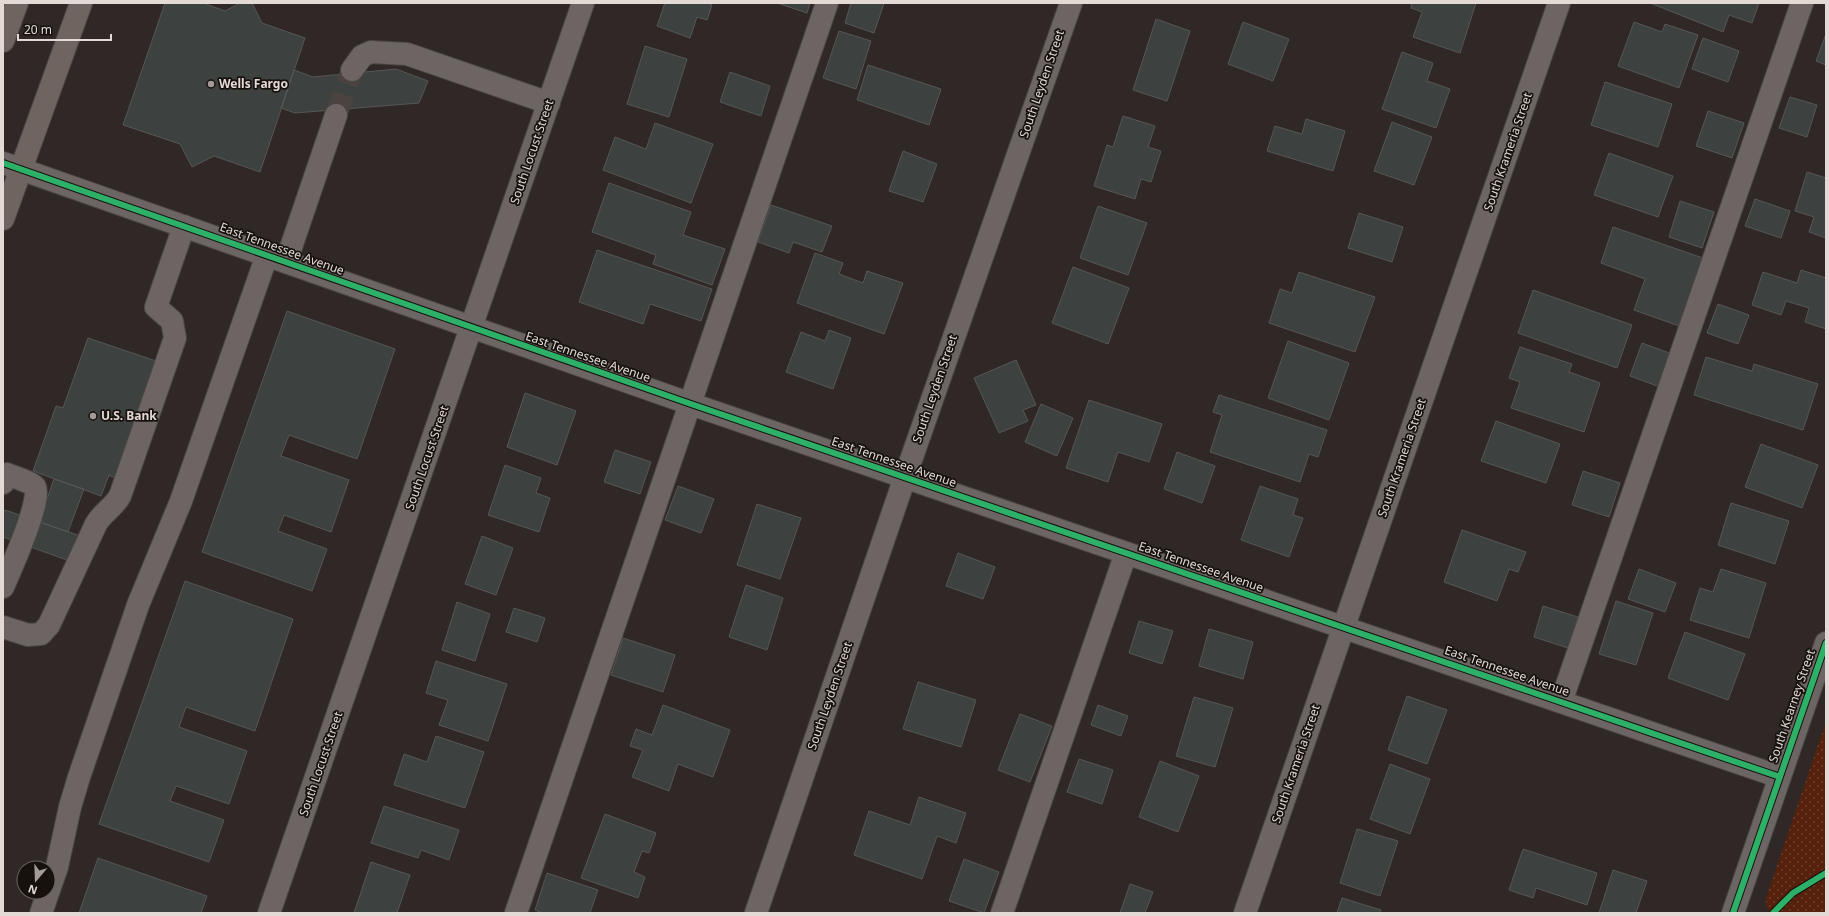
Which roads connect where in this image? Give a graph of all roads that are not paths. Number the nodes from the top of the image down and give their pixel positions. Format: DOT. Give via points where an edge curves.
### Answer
graph roads {
  1 [pos="17,3"];
  2 [pos="82,3"];
  3 [pos="583,3"];
  4 [pos="827,3"];
  5 [pos="1071,3"];
  6 [pos="1559,3"];
  7 [pos="1802,3"];
  8 [pos="3,41"];
  9 [pos="352,70"];
  10 [pos="549,103"];
  11 [pos="336,115"];
  12 [pos="12,166"];
  13 [pos="3,219"];
  14 [pos="184,226"];
  15 [pos="276,259"];
  16 [pos="472,328"];
  17 [pos="691,404"];
  18 [pos="905,477"];
  19 [pos="3,483"];
  20 [pos="1126,553"];
  21 [pos="3,586"];
  22 [pos="3,627"];
  23 [pos="1344,627"];
  24 [pos="1826,643"];
  25 [pos="1561,702"];
  26 [pos="1780,777"];
  27 [pos="41,913"];
  28 [pos="269,913"];
  29 [pos="516,913"];
  30 [pos="756,913"];
  31 [pos="1002,913"];
  32 [pos="1245,913"];
  33 [pos="1733,913"];
  1 -- 8 [label="main road"];
  2 -- 12 [label="main road"];
  3 -- 10 [label="street, South Locust Street"];
  4 -- 17 [label="street"];
  5 -- 18 [label="street, South Leyden Street"];
  6 -- 23 [label="street, South Krameria Street"];
  7 -- 25 [label="street"];
  9 -- 10 [label="street" via="362,56 371,52 407,54"];
  10 -- 16 [label="street, South Locust Street"];
  11 -- 15 [label="street"];
  12 -- 13 [label="main road"];
  12 -- 14 [label="street, East Tennessee Avenue"];
  14 -- 15 [label="street, East Tennessee Avenue"];
  14 -- 22 [label="street" via="156,308 172,321 175,338 120,496 113,507 99,518 49,625 41,634 28,635"];
  15 -- 16 [label="street, East Tennessee Avenue"];
  15 -- 27 [label="street" via="138,605 79,777 57,867"];
  16 -- 17 [label="street, East Tennessee Avenue"];
  16 -- 28 [label="street, South Locust Street"];
  17 -- 18 [label="street, East Tennessee Avenue"];
  17 -- 29 [label="street"];
  18 -- 20 [label="street, East Tennessee Avenue"];
  18 -- 30 [label="street, South Leyden Street"];
  19 -- 21 [label="street" via="7,474 31,484 35,487 36,493 27,526"];
  20 -- 23 [label="street, East Tennessee Avenue"];
  20 -- 31 [label="street"];
  23 -- 25 [label="street, East Tennessee Avenue"];
  23 -- 32 [label="street, South Krameria Street"];
  24 -- 26 [label="street, South Kearney Street"];
  25 -- 26 [label="street, East Tennessee Avenue"];
  26 -- 33 [label="street, South Kearney Street"];
}
